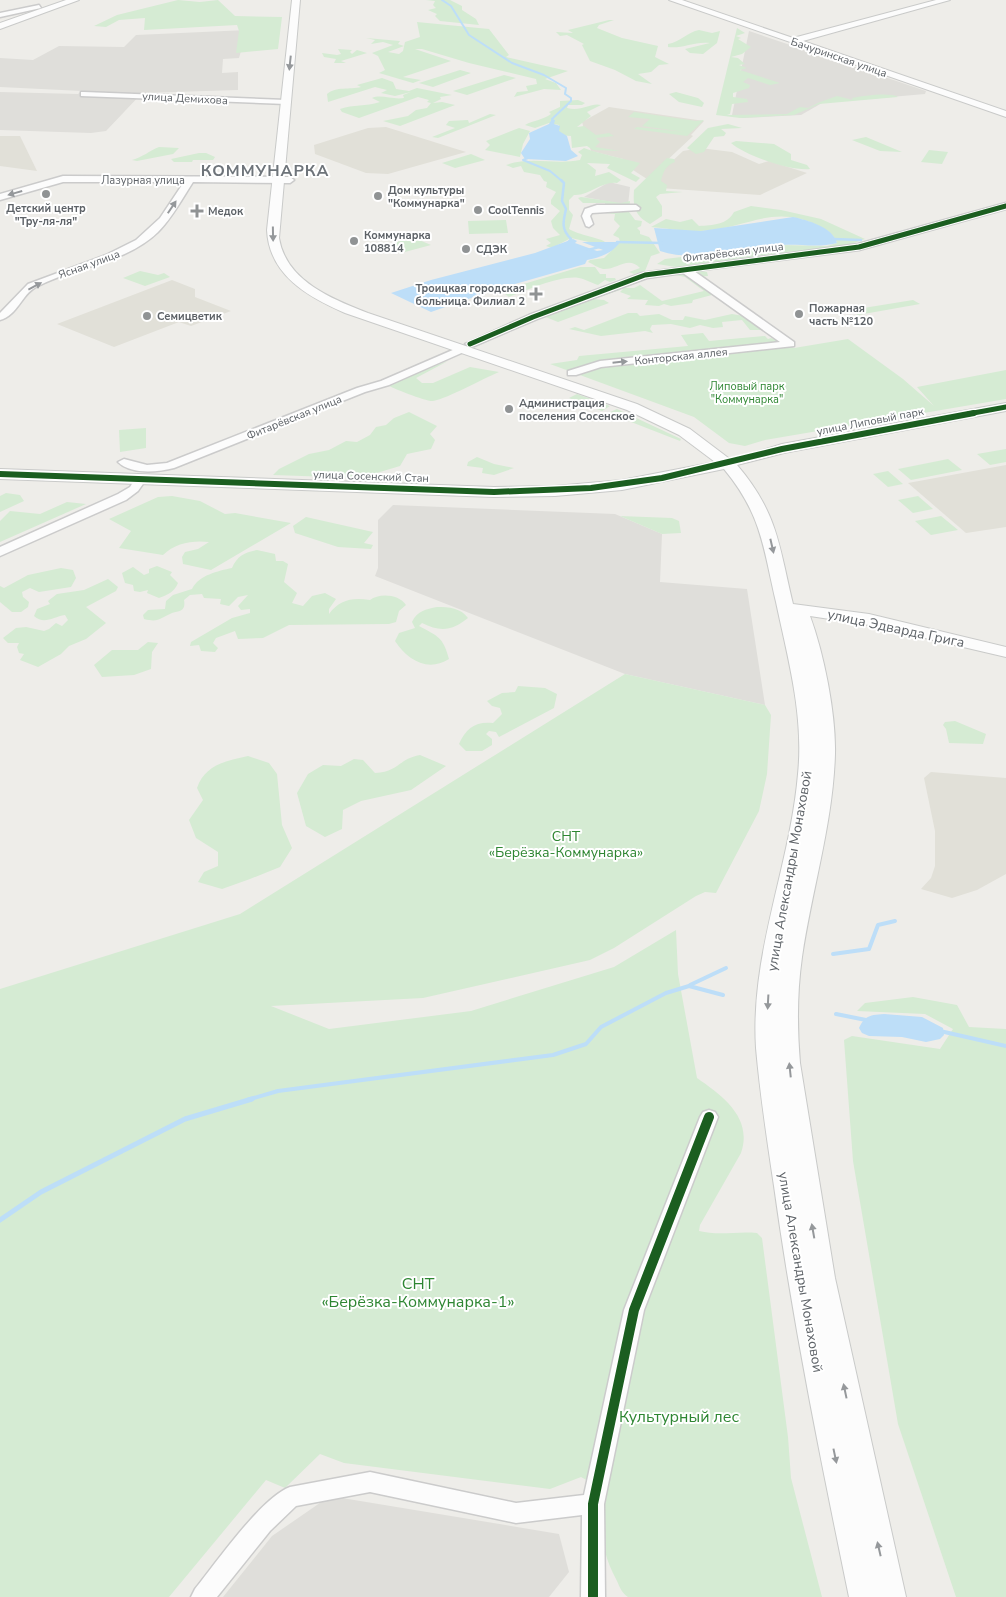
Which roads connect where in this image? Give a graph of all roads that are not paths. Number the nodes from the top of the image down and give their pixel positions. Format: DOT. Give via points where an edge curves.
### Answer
graph roads {
  1 [pos="77,0"];
  2 [pos="296,0"];
  3 [pos="305,0"];
  4 [pos="673,0"];
  5 [pos="946,0"];
  6 [pos="63,2"];
  7 [pos="39,4"];
  8 [pos="0,14"];
  9 [pos="0,20"];
  10 [pos="0,26"];
  11 [pos="793,41"];
  12 [pos="84,94"];
  13 [pos="286,102"];
  14 [pos="1006,114"];
  15 [pos="293,142"];
  16 [pos="290,174"];
  17 [pos="276,179"];
  18 [pos="190,180"];
  19 [pos="0,197"];
  20 [pos="1006,206"];
  21 [pos="636,208"];
  22 [pos="589,224"];
  23 [pos="684,269"];
  24 [pos="0,317"];
  25 [pos="466,347"];
  26 [pos="572,373"];
  27 [pos="1006,407"];
  28 [pos="124,462"];
  29 [pos="733,462"];
  30 [pos="0,474"];
  31 [pos="139,480"];
  32 [pos="0,552"];
  33 [pos="793,610"];
  34 [pos="1006,652"];
  35 [pos="709,1117"];
  36 [pos="593,1504"];
  37 [pos="203,1597"];
  38 [pos="593,1597"];
  39 [pos="865,1597"];
  40 [pos="890,1597"];
  1 -- 6 [label="main road"];
  2 -- 13 [label="main road, улица Александры Монаховой, one-way"];
  3 -- 15 [label="main road"];
  4 -- 11 [label="main road, Бачуринская улица"];
  5 -- 11 [label="main road"];
  6 -- 7 [label="main road"];
  6 -- 10 [label="main road"];
  7 -- 8 [label="main road"];
  7 -- 9 [label="main road"];
  11 -- 14 [label="main road, Бачуринская улица"];
  12 -- 13 [label="street, улица Демихова"];
  13 -- 17 [label="main road, улица Александры Монаховой"];
  16 -- 17 [label="street, Лазурная улица"];
  16 -- 25 [label="main road, улица Александры Монаховой" via="286,236 291,256 300,269 334,294"];
  17 -- 18 [label="street, Лазурная улица"];
  17 -- 25 [label="main road, улица Александры Монаховой, one-way" via="274,244 282,264 294,278 341,306"];
  18 -- 19 [label="street, Лазурная улица, one-way" via="63,179"];
  24 -- 18 [label="street, Ясная улица, one-way" via="10,313 30,286 123,252 138,243 153,232"];
  20 -- 23 [label="street, Фитарёвская улица" via="859,247"];
  21 -- 22 [label="street" via="588,211"];
  23 -- 25 [label="street, Фитарёвская улица" via="633,279"];
  26 -- 23 [label="street, Конторская аллея, one-way" via="600,364 790,344"];
  25 -- 28 [label="street, Фитарёвская улица" via="385,383 170,466 152,470"];
  25 -- 29 [label="main road, улица Александры Монаховой" via="654,417"];
  27 -- 29 [label="main road, улица Липовый парк" via="782,449"];
  29 -- 31 [label="main road, улица Сосенский Стан" via="622,485 546,491"];
  29 -- 33 [label="main road, улица Александры Монаховой" via="761,489 775,514 783,537"];
  30 -- 31 [label="main road, улица Сосенский Стан"];
  31 -- 32 [label="street" via="134,489 122,497"];
  33 -- 34 [label="main road, улица Эдварда Грига" via="879,623"];
  33 -- 39 [label="main road, улица Александры Монаховой, one-way" via="810,750 804,802 773,947 767,1028 799,1273"];
  40 -- 33 [label="main road, улица Александры Монаховой, one-way" via="821,1273 792,1092 786,1029 791,950 820,804 826,751 820,701"];
  35 -- 36 [label="street" via="634,1310"];
  36 -- 37 [label="street" via="516,1513 370,1482 290,1497 262,1524"];
  36 -- 38 [label="street"];
}
